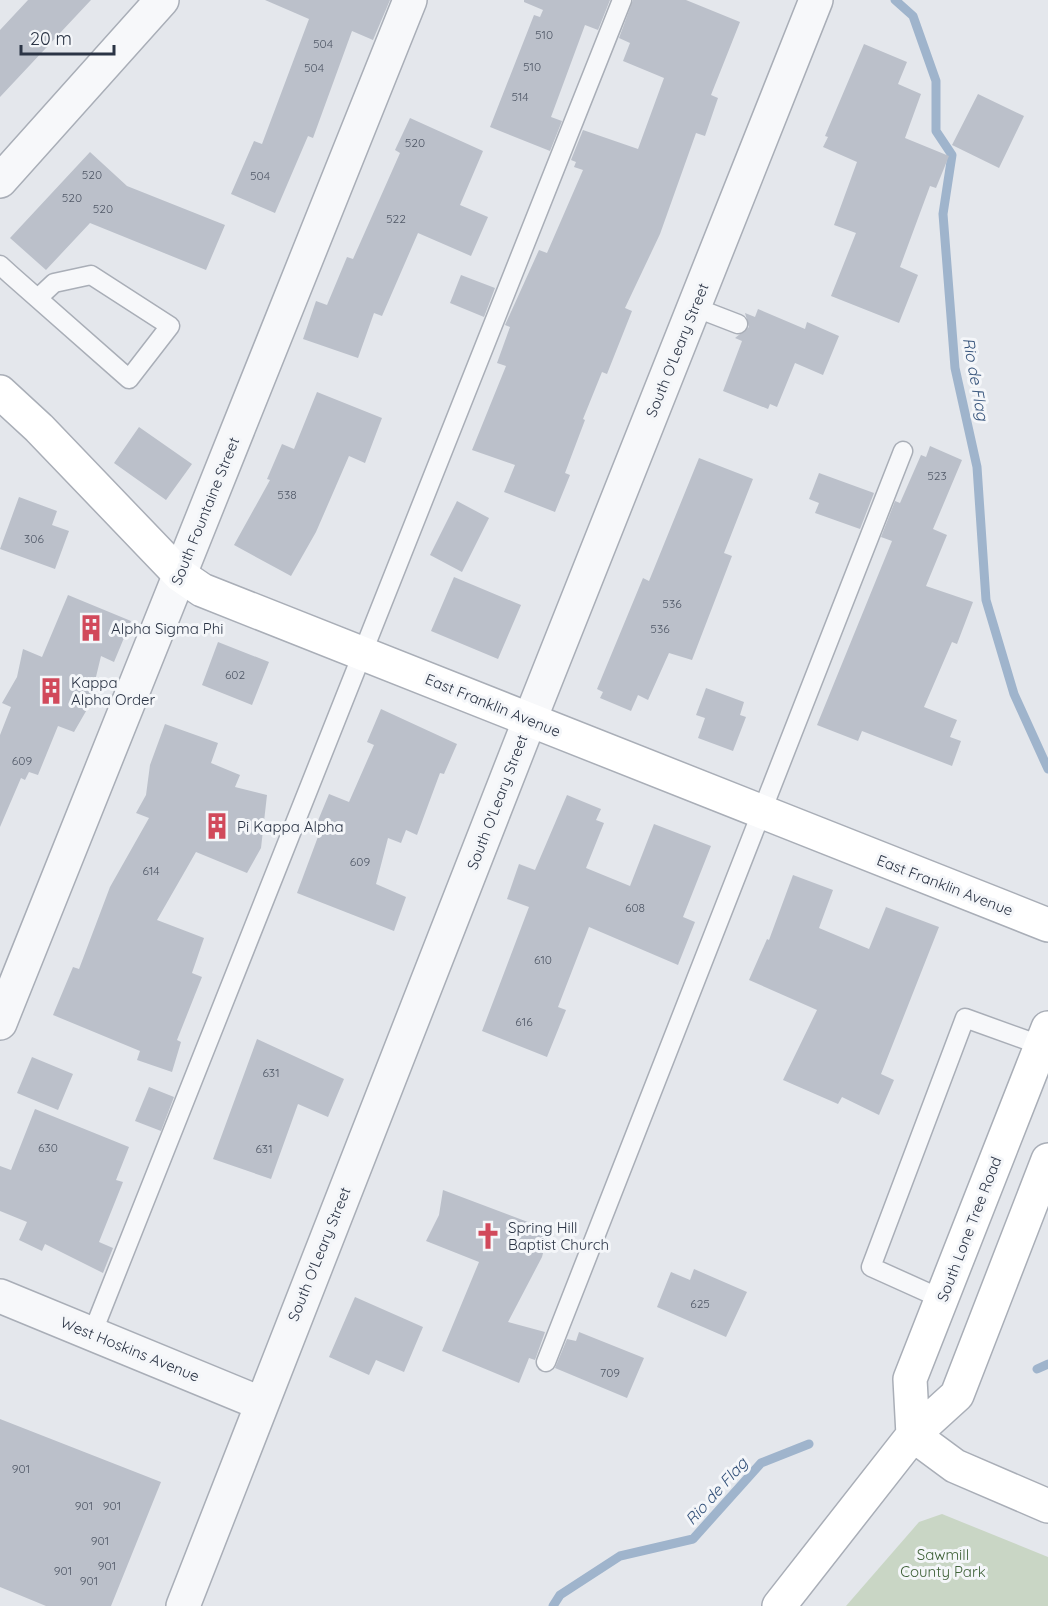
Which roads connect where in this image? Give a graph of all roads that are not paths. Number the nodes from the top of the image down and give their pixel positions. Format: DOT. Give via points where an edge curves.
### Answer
graph roads {
  1 [pos="162,0"];
  2 [pos="410,0"];
  3 [pos="622,0"];
  4 [pos="816,0"];
  5 [pos="0,181"];
  6 [pos="0,265"];
  7 [pos="38,298"];
  8 [pos="694,307"];
  9 [pos="738,324"];
  10 [pos="0,392"];
  11 [pos="903,451"];
  12 [pos="180,575"];
  13 [pos="362,651"];
  14 [pos="530,720"];
  15 [pos="762,813"];
  16 [pos="1048,925"];
  17 [pos="0,1023"];
  18 [pos="1044,1037"];
  19 [pos="1048,1161"];
  20 [pos="0,1296"];
  21 [pos="942,1299"];
  22 [pos="92,1334"];
  23 [pos="546,1362"];
  24 [pos="260,1403"];
  25 [pos="913,1435"];
  26 [pos="1048,1506"];
  27 [pos="183,1606"];
  28 [pos="779,1606"];
  1 -- 5 [label="street"];
  2 -- 12 [label="street, South Fountaine Street"];
  3 -- 13 [label="lane"];
  4 -- 8 [label="street, South O'Leary Street"];
  6 -- 7 [label="lane"];
  7 -- 7 [label="lane" via="129,379 170,326 91,275 54,283"];
  8 -- 9 [label="lane"];
  8 -- 14 [label="street, South O'Leary Street"];
  10 -- 12 [label="street, East Franklin Avenue"];
  11 -- 15 [label="lane"];
  12 -- 13 [label="street, East Franklin Avenue" via="202,590"];
  12 -- 17 [label="street, South Fountaine Street"];
  13 -- 14 [label="street, East Franklin Avenue"];
  13 -- 22 [label="lane"];
  14 -- 15 [label="street, East Franklin Avenue"];
  14 -- 24 [label="street, South O'Leary Street"];
  15 -- 16 [label="street, East Franklin Avenue"];
  15 -- 23 [label="lane"];
  18 -- 21 [label="street, South Lone Tree Road"];
  18 -- 21 [label="lane" via="965,1018 871,1268"];
  19 -- 25 [label="street" via="957,1395"];
  20 -- 22 [label="street, West Hoskins Avenue"];
  21 -- 25 [label="street, South Lone Tree Road" via="910,1379"];
  22 -- 24 [label="street, West Hoskins Avenue"];
  24 -- 27 [label="street, South O'Leary Street"];
  25 -- 26 [label="street" via="955,1466"];
  25 -- 28 [label="street"];
}
